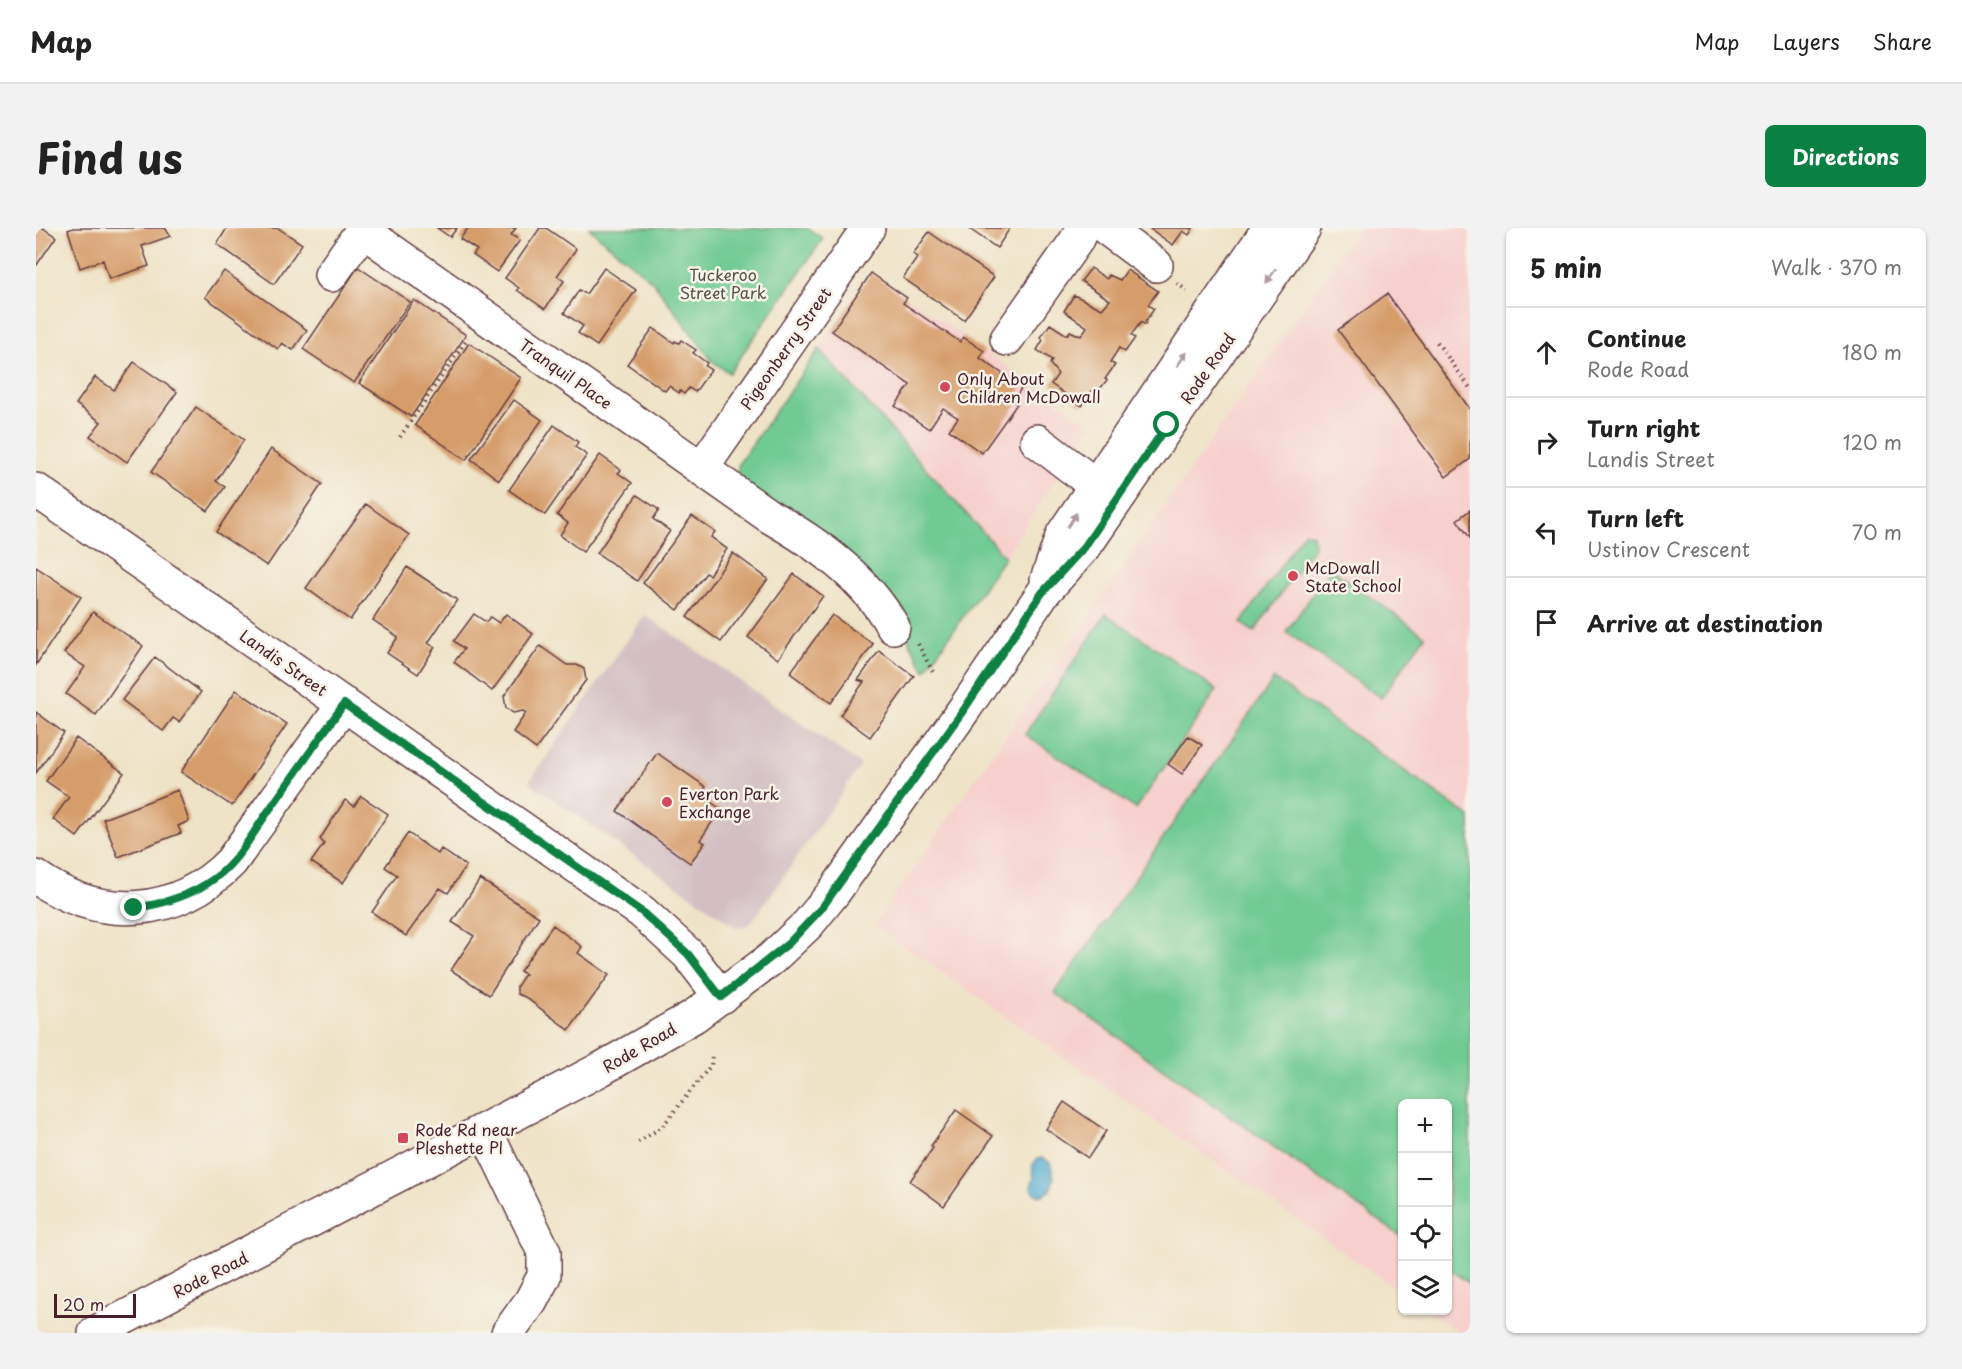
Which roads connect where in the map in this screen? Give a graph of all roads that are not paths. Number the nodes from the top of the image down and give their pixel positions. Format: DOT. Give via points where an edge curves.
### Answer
graph roads {
  1 [pos="868,228"];
  2 [pos="1082,228"];
  3 [pos="1106,228"];
  4 [pos="1269,228"];
  5 [pos="1304,228"];
  6 [pos="363,229"];
  7 [pos="1156,265"];
  8 [pos="331,275"];
  9 [pos="1006,339"];
  10 [pos="1036,441"];
  11 [pos="702,468"];
  12 [pos="1095,485"];
  13 [pos="36,490"];
  14 [pos="1042,593"];
  15 [pos="893,627"];
  16 [pos="344,704"];
  17 [pos="39,886"];
  18 [pos="721,997"];
  19 [pos="485,1130"];
  20 [pos="94,1333"];
  21 [pos="508,1333"];
  1 -- 11 [label="street, Pigeonberry Street"];
  2 -- 9 [label="street"];
  3 -- 7 [label="street"];
  12 -- 4 [label="street, Rode Road, one-way"];
  5 -- 14 [label="street, Rode Road, one-way" via="1085,546"];
  6 -- 8 [label="street"];
  6 -- 11 [label="street, Tranquil Place"];
  10 -- 12 [label="street"];
  11 -- 15 [label="street, Tranquil Place" via="834,558 884,611"];
  14 -- 12 [label="street, Rode Road, one-way" via="1063,534"];
  13 -- 16 [label="street, Landis Street"];
  14 -- 18 [label="street, Rode Road" via="821,909 789,943"];
  16 -- 17 [label="street" via="244,846 217,876 198,889 158,905 114,908 79,901"];
  16 -- 18 [label="street, Landis Street" via="642,912 688,954"];
  18 -- 19 [label="street, Rode Road" via="631,1052"];
  19 -- 20 [label="street, Rode Road"];
  19 -- 21 [label="street" via="544,1252 544,1276"];
}
